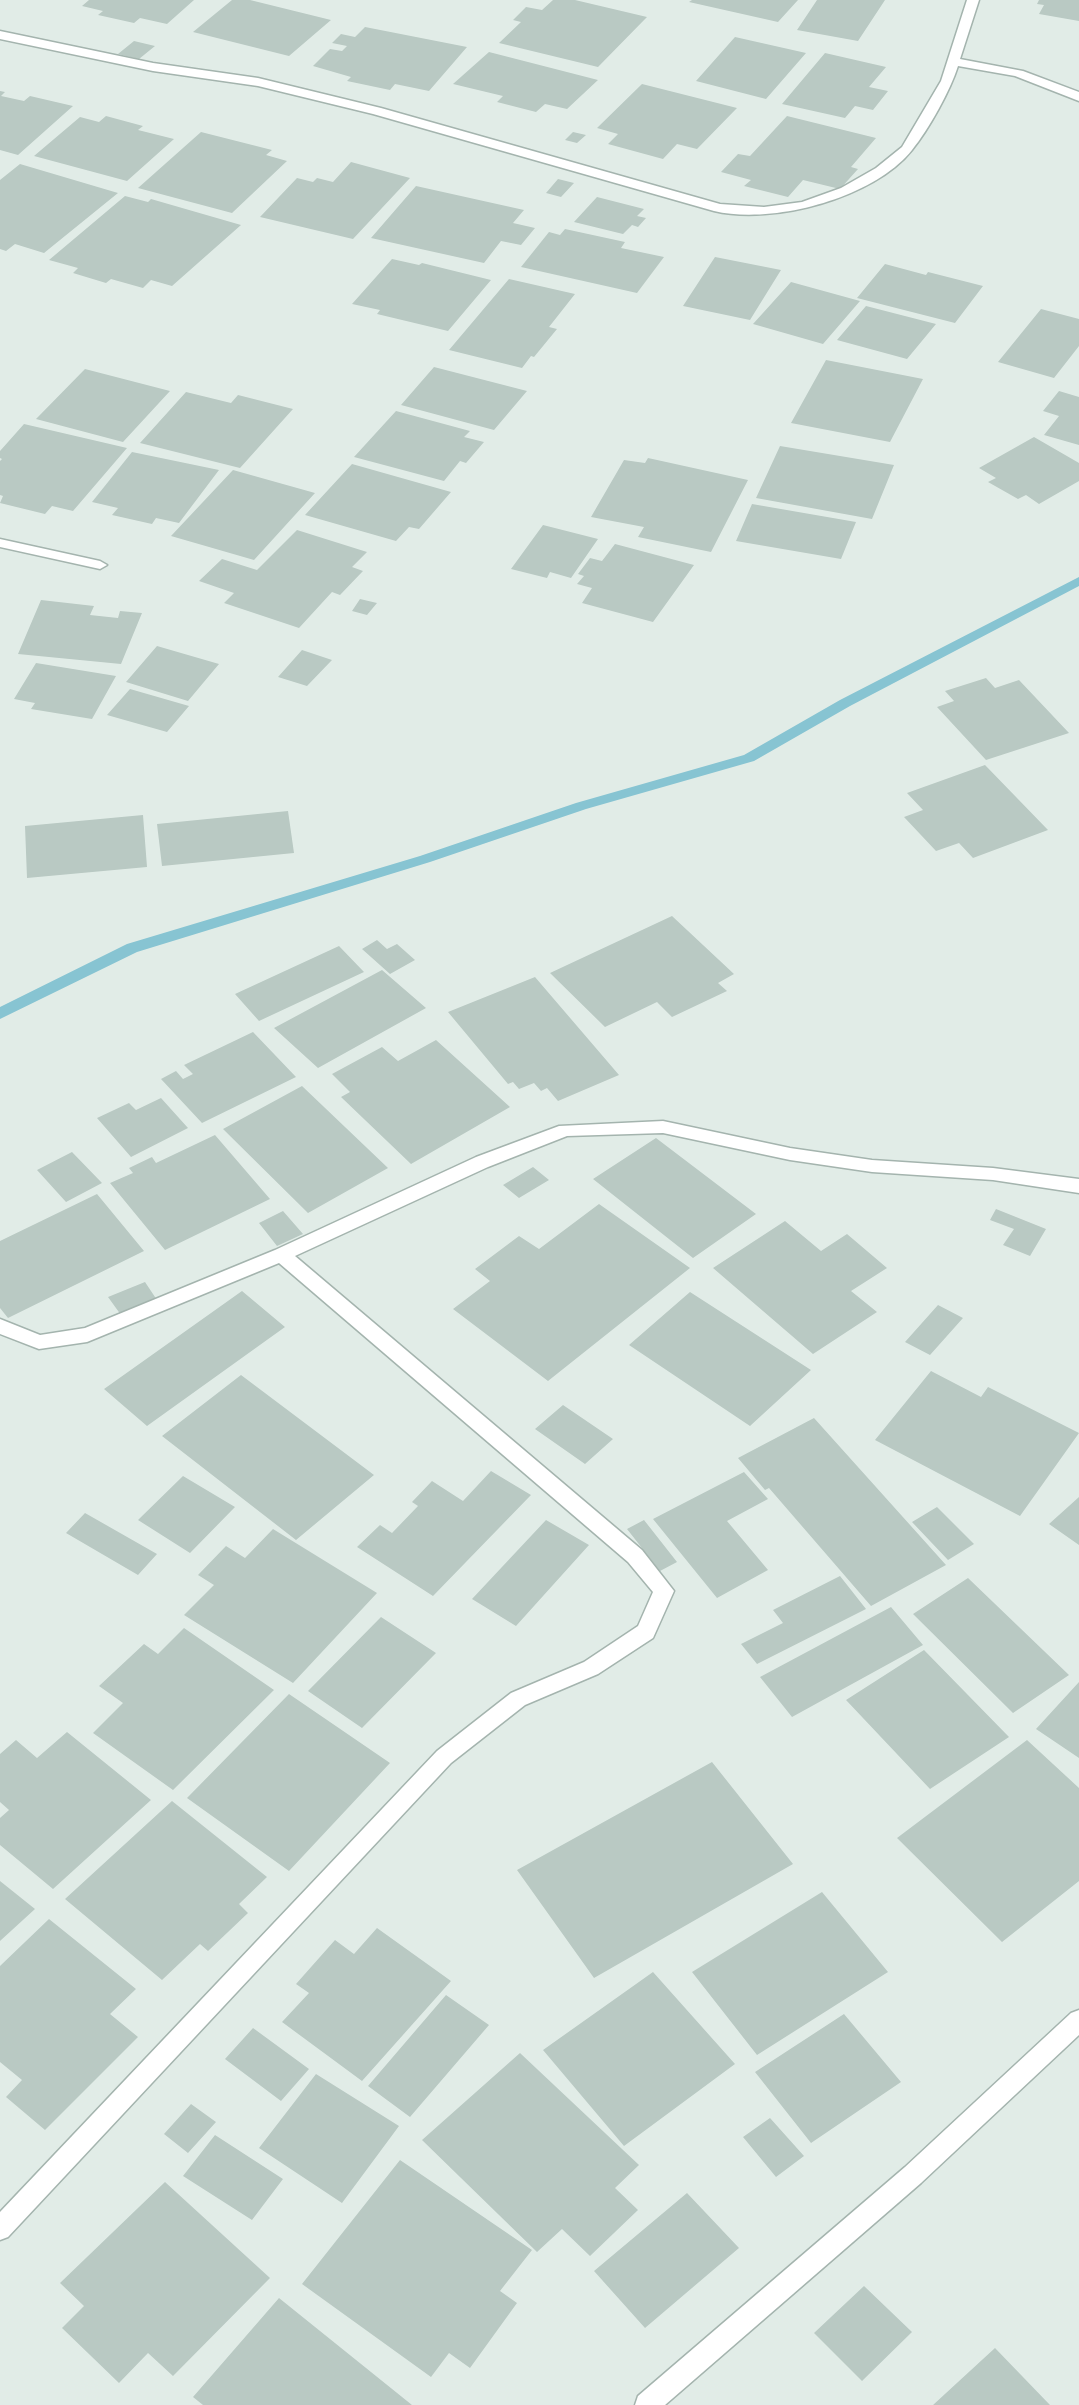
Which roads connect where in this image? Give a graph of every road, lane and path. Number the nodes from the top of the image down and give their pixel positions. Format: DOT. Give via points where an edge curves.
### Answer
graph roads {
  1 [pos="973,0"];
  2 [pos="0,35"];
  3 [pos="954,62"];
  4 [pos="1079,97"];
  5 [pos="0,543"];
  6 [pos="100,565"];
  7 [pos="1079,1186"];
  8 [pos="281,1255"];
  9 [pos="0,1326"];
  10 [pos="1079,2020"];
  11 [pos="0,2229"];
  12 [pos="647,2405"];
  1 -- 3 [label="street"];
  2 -- 3 [label="street" via="153,67 258,82 377,111 719,208 764,211 804,206 845,191 879,171 907,149"];
  3 -- 4 [label="street" via="1005,68 1046,80"];
  5 -- 6 [label="street"];
  7 -- 8 [label="street" via="993,1174 861,1165 663,1127 565,1130 482,1162"];
  8 -- 9 [label="street" via="87,1335 39,1342"];
  8 -- 11 [label="street" via="635,1556 664,1591 646,1632 591,1668 518,1699 444,1757"];
  10 -- 12 [label="street" via="914,2175"];
}
